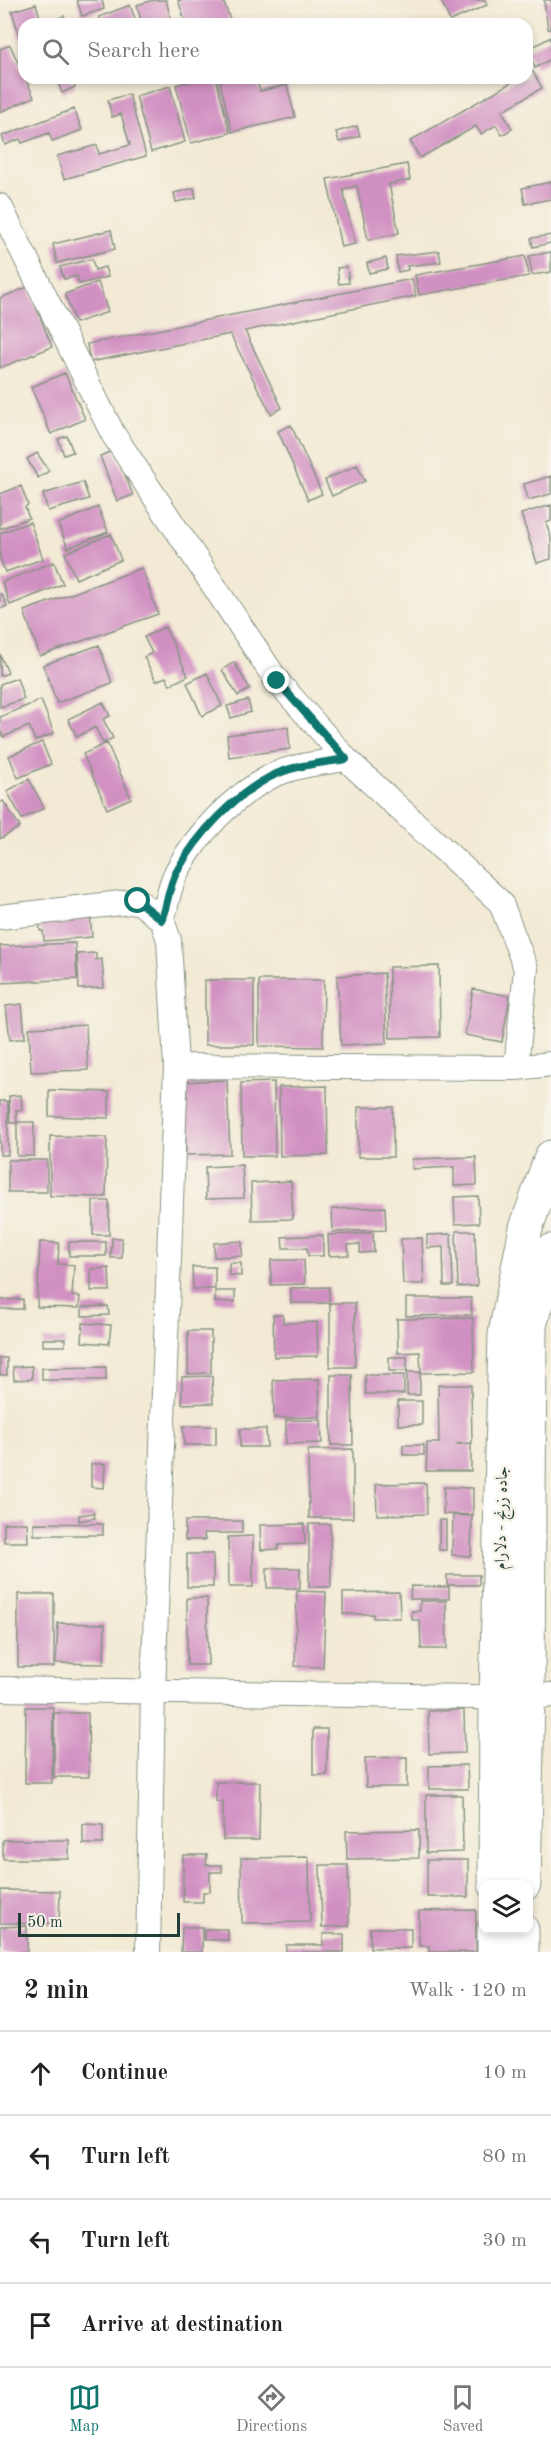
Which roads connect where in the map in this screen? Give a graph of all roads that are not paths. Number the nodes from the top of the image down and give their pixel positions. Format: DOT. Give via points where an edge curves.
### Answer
graph roads {
  1 [pos="0,206"];
  2 [pos="346,759"];
  3 [pos="0,917"];
  4 [pos="162,920"];
  5 [pos="551,1064"];
  6 [pos="176,1066"];
  7 [pos="516,1068"];
  8 [pos="551,1157"];
  9 [pos="551,1251"];
  10 [pos="0,1689"];
  11 [pos="153,1692"];
  12 [pos="496,1697"];
  13 [pos="539,1697"];
  14 [pos="495,1880"];
  15 [pos="524,1880"];
  16 [pos="494,1934"];
  17 [pos="522,1934"];
  18 [pos="148,1952"];
  19 [pos="494,1952"];
  20 [pos="522,1952"];
  1 -- 2 [label="street" via="113,434 277,681"];
  2 -- 4 [label="street" via="306,765 271,777 242,796 203,833 176,873"];
  2 -- 7 [label="street" via="501,903 526,969"];
  3 -- 4 [label="street" via="138,901"];
  4 -- 6 [label="street" via="169,940"];
  5 -- 7 [label="street"];
  6 -- 7 [label="street"];
  6 -- 11 [label="street"];
  8 -- 12 [label="highway, جاده زرنج - دلارام" via="526,1228 505,1334"];
  9 -- 13 [label="highway, جاده زرنج - دلارام" via="530,1325"];
  10 -- 11 [label="street"];
  11 -- 12 [label="street"];
  11 -- 18 [label="street"];
  12 -- 13 [label="street"];
  12 -- 14 [label="highway, جاده زرنج - دلارام"];
  13 -- 15 [label="highway, جاده زرنج - دلارام"];
  16 -- 19 [label="highway"];
  17 -- 20 [label="highway"];
}
